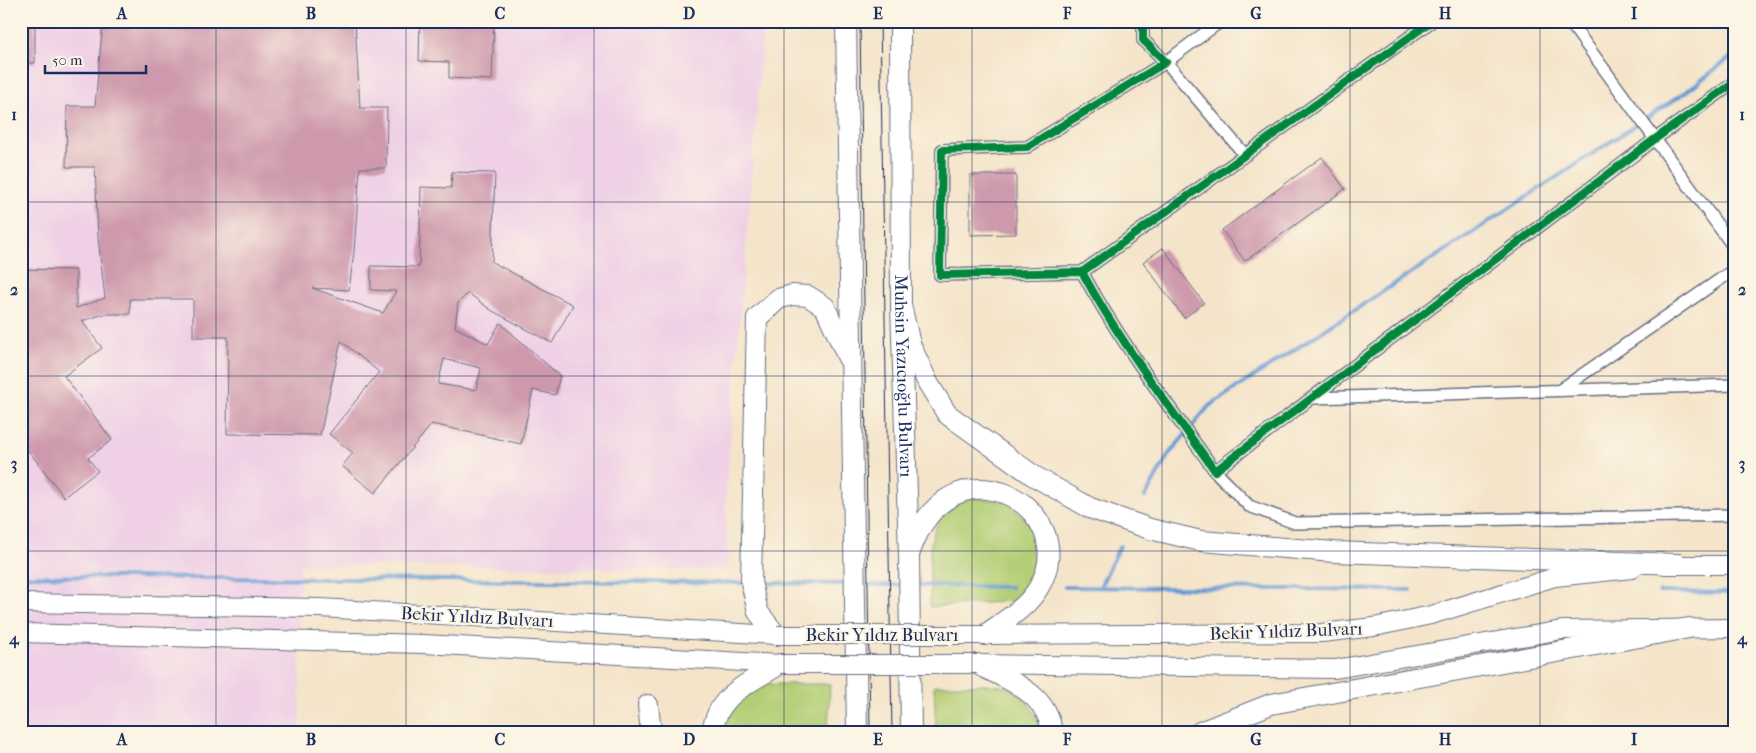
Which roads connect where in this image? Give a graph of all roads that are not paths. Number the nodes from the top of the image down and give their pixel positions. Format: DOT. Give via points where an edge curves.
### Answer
graph roads {
  1 [pos="846,21"];
  2 [pos="1143,21"];
  3 [pos="1221,21"];
  4 [pos="1432,21"];
  5 [pos="1569,21"];
  6 [pos="902,27"];
  7 [pos="1166,62"];
  8 [pos="1735,82"];
  9 [pos="1655,139"];
  10 [pos="1245,155"];
  11 [pos="1735,249"];
  12 [pos="1735,269"];
  13 [pos="1082,272"];
  14 [pos="901,305"];
  15 [pos="851,367"];
  16 [pos="1735,385"];
  17 [pos="1560,390"];
  18 [pos="1312,398"];
  19 [pos="1215,471"];
  20 [pos="1735,515"];
  21 [pos="909,556"];
  22 [pos="1678,564"];
  23 [pos="1735,564"];
  24 [pos="21,603"];
  25 [pos="1689,628"];
  26 [pos="1735,628"];
  27 [pos="21,632"];
  28 [pos="776,635"];
  29 [pos="986,635"];
  30 [pos="780,664"];
  31 [pos="977,664"];
  32 [pos="648,705"];
  33 [pos="856,729"];
  34 [pos="912,730"];
  35 [pos="651,732"];
  36 [pos="712,732"];
  37 [pos="1052,732"];
  38 [pos="1200,732"];
  1 -- 15 [label="highway"];
  2 -- 7 [label="street" via="1143,40"];
  3 -- 7 [label="street"];
  4 -- 10 [label="street"];
  5 -- 9 [label="street"];
  6 -- 14 [label="highway, Muhsin Yazıcıoğlu Bulvarı"];
  7 -- 10 [label="street"];
  7 -- 13 [label="street" via="1027,147 942,150 940,275"];
  8 -- 9 [label="street"];
  9 -- 11 [label="street"];
  9 -- 18 [label="street"];
  10 -- 13 [label="street"];
  12 -- 17 [label="street"];
  13 -- 19 [label="street" via="1100,306"];
  14 -- 21 [label="highway, Muhsin Yazıcıoğlu Bulvarı"];
  14 -- 22 [label="highway" via="910,344 947,414 1042,481 1090,508 1150,528 1201,541 1334,552"];
  15 -- 28 [label="highway" via="825,307 808,296 792,295 778,299 757,318 751,582 758,612"];
  15 -- 33 [label="highway, bridge"];
  16 -- 17 [label="street"];
  17 -- 18 [label="street"];
  18 -- 19 [label="street"];
  19 -- 20 [label="street" via="1249,506 1295,523"];
  21 -- 29 [label="highway" via="919,532 934,511 950,496 965,490 1001,491 1016,498 1032,512 1042,527 1046,543 1044,578 1026,604"];
  21 -- 34 [label="highway, Muhsin Yazıcıoğlu Bulvarı, bridge"];
  22 -- 23 [label="main road, Bekir Yıldız Bulvarı"];
  22 -- 29 [label="main road, Bekir Yıldız Bulvarı" via="1555,577 1431,616 1348,631"];
  24 -- 28 [label="main road, Bekir Yıldız Bulvarı" via="320,608"];
  25 -- 26 [label="main road, Bekir Yıldız Bulvarı"];
  25 -- 31 [label="main road, Bekir Yıldız Bulvarı" via="1562,630 1335,669"];
  25 -- 38 [label="highway" via="1271,704"];
  27 -- 30 [label="main road, Bekir Yıldız Bulvarı" via="424,644"];
  28 -- 29 [label="main road, Bekir Yıldız Bulvarı, bridge"];
  30 -- 31 [label="main road, Bekir Yıldız Bulvarı, bridge"];
  30 -- 36 [label="highway" via="726,697 716,714"];
  31 -- 37 [label="highway" via="1032,692 1045,708"];
  32 -- 35 [label="highway"];
}
